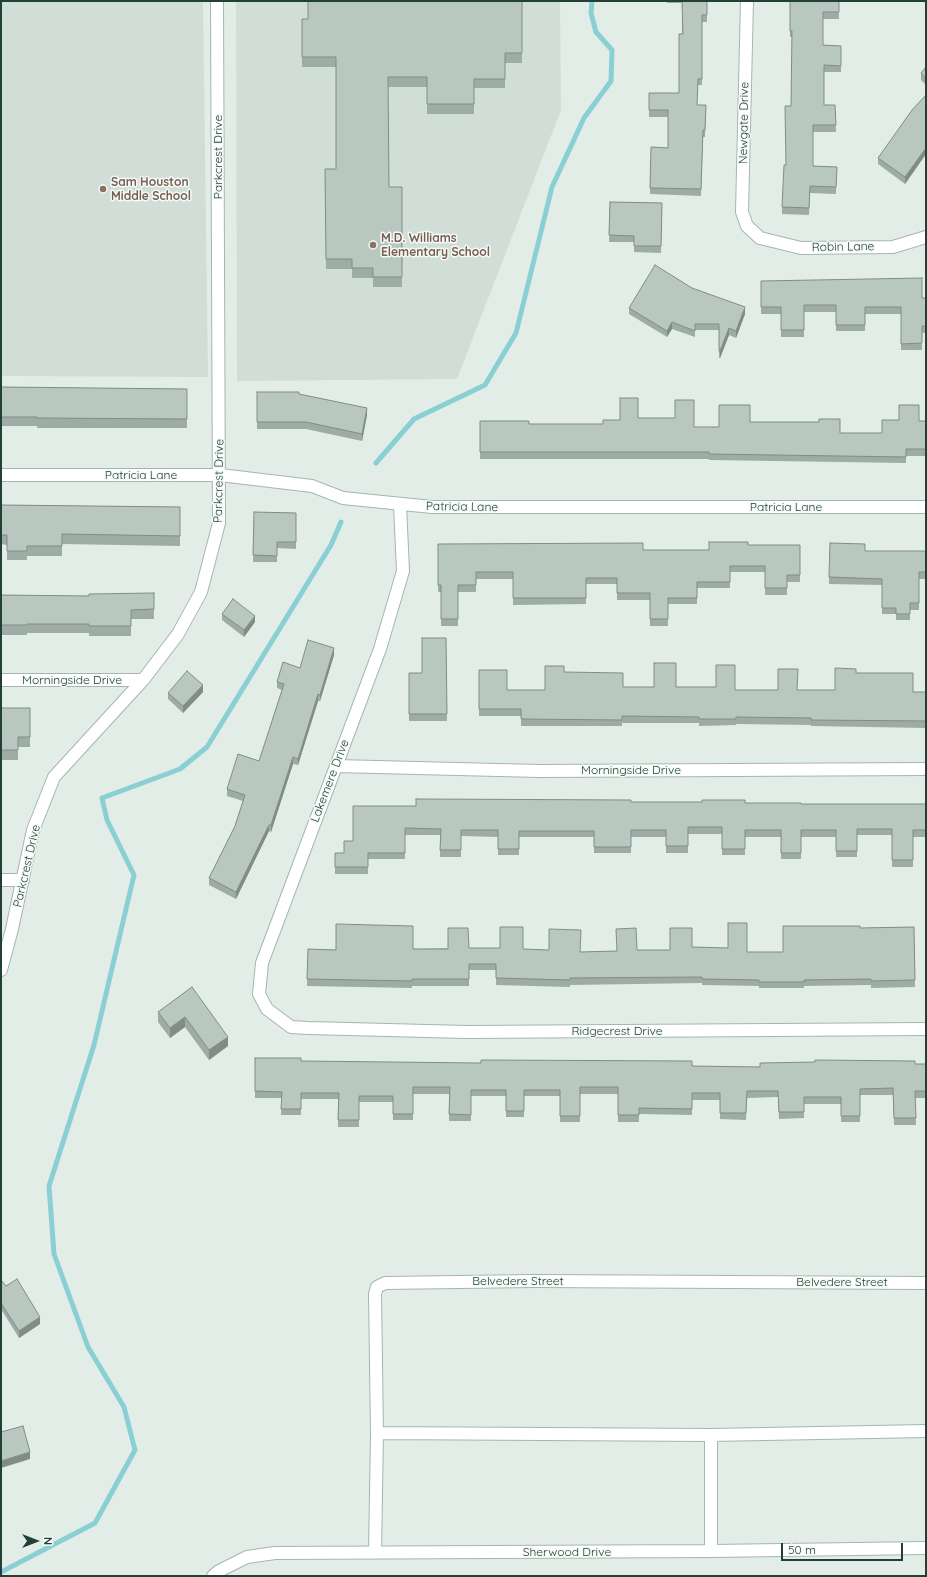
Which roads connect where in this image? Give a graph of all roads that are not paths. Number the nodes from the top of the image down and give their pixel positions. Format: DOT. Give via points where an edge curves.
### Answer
graph roads {
  1 [pos="217,1"];
  2 [pos="747,1"];
  3 [pos="926,237"];
  4 [pos="760,238"];
  5 [pos="1,475"];
  6 [pos="220,475"];
  7 [pos="400,505"];
  8 [pos="926,508"];
  9 [pos="1,680"];
  10 [pos="143,680"];
  11 [pos="336,766"];
  12 [pos="926,769"];
  13 [pos="1,880"];
  14 [pos="23,880"];
  15 [pos="1,970"];
  16 [pos="308,1028"];
  17 [pos="926,1029"];
  18 [pos="926,1283"];
  19 [pos="926,1431"];
  20 [pos="377,1433"];
  21 [pos="711,1435"];
  22 [pos="926,1548"];
  23 [pos="711,1551"];
  24 [pos="375,1553"];
  25 [pos="213,1576"];
  1 -- 6 [label="street, Parkcrest Drive"];
  2 -- 4 [label="street, Newgate Drive" via="742,212 747,226"];
  3 -- 4 [label="street, Robin Lane" via="893,247 801,248"];
  5 -- 6 [label="street, Patricia Lane"];
  6 -- 7 [label="street, Patricia Lane" via="312,486 343,498"];
  6 -- 10 [label="street, Parkcrest Drive" via="219,523 201,592 178,634"];
  7 -- 8 [label="street, Patricia Lane" via="432,508"];
  7 -- 11 [label="street, Lakemere Drive" via="403,571 380,649"];
  9 -- 10 [label="street, Morningside Drive"];
  10 -- 14 [label="street, Parkcrest Drive" via="54,777 33,830"];
  11 -- 12 [label="street, Morningside Drive" via="539,771"];
  11 -- 16 [label="street, Lakemere Drive" via="262,963 260,994 266,1009 291,1027"];
  13 -- 14 [label="street"];
  14 -- 15 [label="street, Parkcrest Drive"];
  16 -- 17 [label="street, Ridgecrest Drive" via="467,1032"];
  18 -- 20 [label="street, Belvedere Street" via="385,1283 378,1286 375,1294"];
  19 -- 21 [label="street"];
  20 -- 21 [label="street"];
  20 -- 24 [label="street, Belvedere Street"];
  21 -- 23 [label="street"];
  22 -- 23 [label="street, Sherwood Drive"];
  23 -- 24 [label="street, Sherwood Drive"];
  24 -- 25 [label="street, Sherwood Drive" via="275,1553 247,1557"];
}
